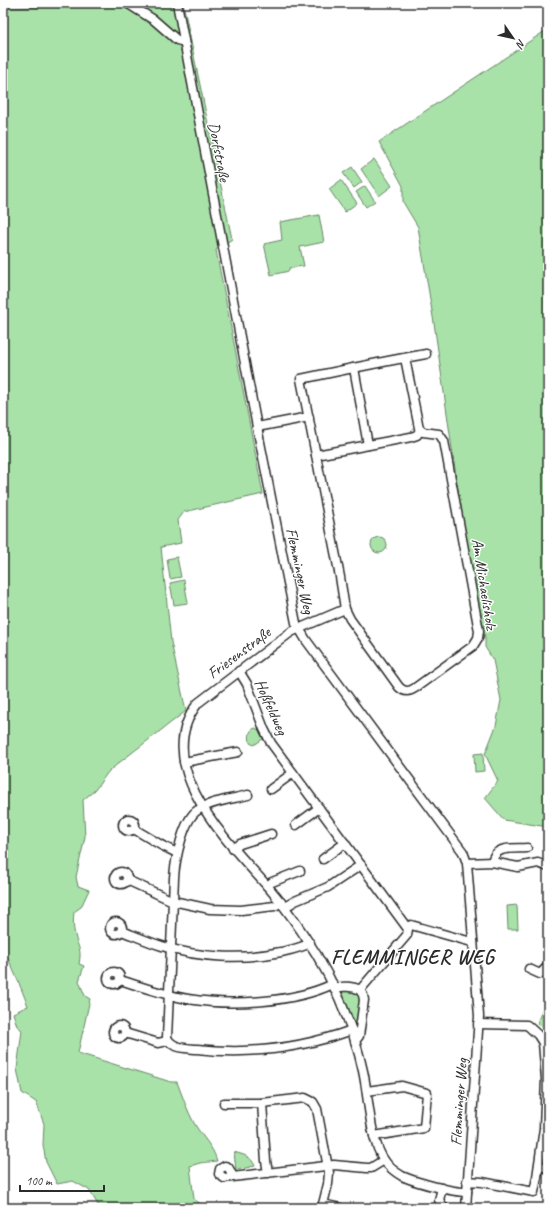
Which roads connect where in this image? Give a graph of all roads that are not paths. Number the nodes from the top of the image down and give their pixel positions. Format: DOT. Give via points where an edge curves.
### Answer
graph roads {
  1 [pos="127,3"];
  2 [pos="177,3"];
  3 [pos="184,41"];
  4 [pos="234,306"];
  5 [pos="426,354"];
  6 [pos="405,358"];
  7 [pos="354,368"];
  8 [pos="309,417"];
  9 [pos="257,427"];
  10 [pos="420,430"];
  11 [pos="368,445"];
  12 [pos="316,456"];
  13 [pos="345,609"];
  14 [pos="298,628"];
  15 [pos="239,671"];
  16 [pos="238,752"];
  17 [pos="184,762"];
  18 [pos="293,773"];
  19 [pos="272,789"];
  20 [pos="248,795"];
  21 [pos="204,807"];
  22 [pos="319,808"];
  23 [pos="296,825"];
  24 [pos="134,828"];
  25 [pos="271,834"];
  26 [pos="345,843"];
  27 [pos="527,848"];
  28 [pos="233,849"];
  29 [pos="178,853"];
  30 [pos="323,859"];
  31 [pos="492,862"];
  32 [pos="467,863"];
  33 [pos="361,865"];
  34 [pos="548,867"];
  35 [pos="300,871"];
  36 [pos="127,880"];
  37 [pos="267,886"];
  38 [pos="173,901"];
  39 [pos="283,905"];
  40 [pos="407,927"];
  41 [pos="122,931"];
  42 [pos="474,940"];
  43 [pos="310,943"];
  44 [pos="170,948"];
  45 [pos="548,966"];
  46 [pos="529,970"];
  47 [pos="120,980"];
  48 [pos="334,986"];
  49 [pos="360,990"];
  50 [pos="168,995"];
  51 [pos="478,1024"];
  52 [pos="352,1030"];
  53 [pos="125,1033"];
  54 [pos="168,1040"];
  55 [pos="355,1041"];
  56 [pos="367,1091"];
  57 [pos="224,1103"];
  58 [pos="262,1103"];
  59 [pos="374,1136"];
  60 [pos="384,1160"];
  61 [pos="328,1165"];
  62 [pos="539,1166"];
  63 [pos="548,1168"];
  64 [pos="268,1173"];
  65 [pos="232,1177"];
  66 [pos="468,1181"];
  67 [pos="442,1188"];
  68 [pos="466,1192"];
  69 [pos="322,1206"];
  70 [pos="340,1208"];
  71 [pos="444,1208"];
  72 [pos="466,1208"];
  1 -- 3 [label="street" via="150,17 177,40"];
  2 -- 3 [label="street, Dorfstraße"];
  3 -- 4 [label="street, Dorfstraße"];
  4 -- 9 [label="street, Flemminger Weg"];
  5 -- 6 [label="street, Am Michaelisholz"];
  6 -- 7 [label="street, Am Michaelisholz"];
  6 -- 10 [label="street"];
  7 -- 8 [label="street, Am Michaelisholz" via="301,379"];
  7 -- 11 [label="street"];
  8 -- 9 [label="street"];
  8 -- 12 [label="street, Am Michaelisholz"];
  9 -- 14 [label="street, Flemminger Weg"];
  10 -- 11 [label="street" via="411,437"];
  10 -- 13 [label="street, Am Michaelisholz" via="437,433 444,441 479,623 478,638 470,649 415,688 406,691 399,687 354,626"];
  11 -- 12 [label="street"];
  12 -- 13 [label="street, Am Michaelisholz"];
  13 -- 14 [label="street"];
  14 -- 15 [label="street, Friesenstraße"];
  14 -- 32 [label="street, Flemminger Weg" via="463,852"];
  15 -- 17 [label="street, Friesenstraße" via="198,703 189,716 182,746"];
  15 -- 18 [label="street, Hoßfeldweg" via="249,688 268,737"];
  16 -- 17 [label="street"];
  17 -- 21 [label="street"];
  18 -- 19 [label="street"];
  18 -- 22 [label="street, Hoßfeldweg"];
  20 -- 21 [label="street"];
  21 -- 28 [label="street"];
  21 -- 29 [label="street" via="193,814"];
  22 -- 23 [label="street"];
  22 -- 26 [label="street, Hoßfeldweg"];
  24 -- 29 [label="street"];
  25 -- 28 [label="street" via="240,844"];
  26 -- 30 [label="street"];
  26 -- 33 [label="street, Hoßfeldweg"];
  27 -- 31 [label="street" via="500,850"];
  28 -- 37 [label="street"];
  29 -- 38 [label="street"];
  31 -- 32 [label="street"];
  31 -- 34 [label="street" via="518,866 538,863"];
  32 -- 42 [label="street, Flemminger Weg"];
  33 -- 39 [label="street" via="328,886"];
  33 -- 40 [label="street, Hoßfeldweg"];
  35 -- 37 [label="street"];
  36 -- 38 [label="street"];
  37 -- 39 [label="street"];
  38 -- 39 [label="street" via="210,909 230,910"];
  38 -- 44 [label="street"];
  39 -- 43 [label="street"];
  40 -- 42 [label="street" via="411,925 468,941"];
  40 -- 49 [label="street" via="407,935"];
  41 -- 44 [label="street"];
  42 -- 51 [label="street, Flemminger Weg"];
  43 -- 44 [label="street" via="275,953 241,956 204,954"];
  43 -- 48 [label="street"];
  44 -- 50 [label="street"];
  45 -- 46 [label="street" via="540,974"];
  47 -- 50 [label="street"];
  48 -- 49 [label="street"];
  48 -- 50 [label="street" via="288,998 249,1002 205,1001"];
  48 -- 52 [label="street"];
  49 -- 55 [label="street" via="364,1000 359,1036"];
  50 -- 54 [label="street"];
  51 -- 62 [label="street" via="527,1025 542,1040 546,1088"];
  51 -- 66 [label="street, Flemminger Weg"];
  52 -- 54 [label="street" via="304,1044 252,1051 184,1048 175,1046"];
  52 -- 55 [label="street"];
  53 -- 54 [label="street" via="158,1043"];
  55 -- 56 [label="street"];
  56 -- 59 [label="street"];
  56 -- 59 [label="street" via="402,1086 427,1093 424,1128"];
  57 -- 58 [label="street"];
  58 -- 61 [label="street" via="305,1098 313,1102 317,1109"];
  58 -- 64 [label="street"];
  59 -- 60 [label="street"];
  60 -- 61 [label="street" via="371,1168"];
  60 -- 67 [label="street" via="402,1176"];
  61 -- 64 [label="street"];
  61 -- 69 [label="street" via="328,1179"];
  62 -- 63 [label="street"];
  62 -- 66 [label="street" via="534,1192"];
  64 -- 65 [label="street"];
  66 -- 68 [label="street, Flemminger Weg"];
  67 -- 68 [label="street"];
  67 -- 71 [label="street" via="439,1200"];
  68 -- 72 [label="street, Flemminger Weg"];
  69 -- 70 [label="street"];
}
